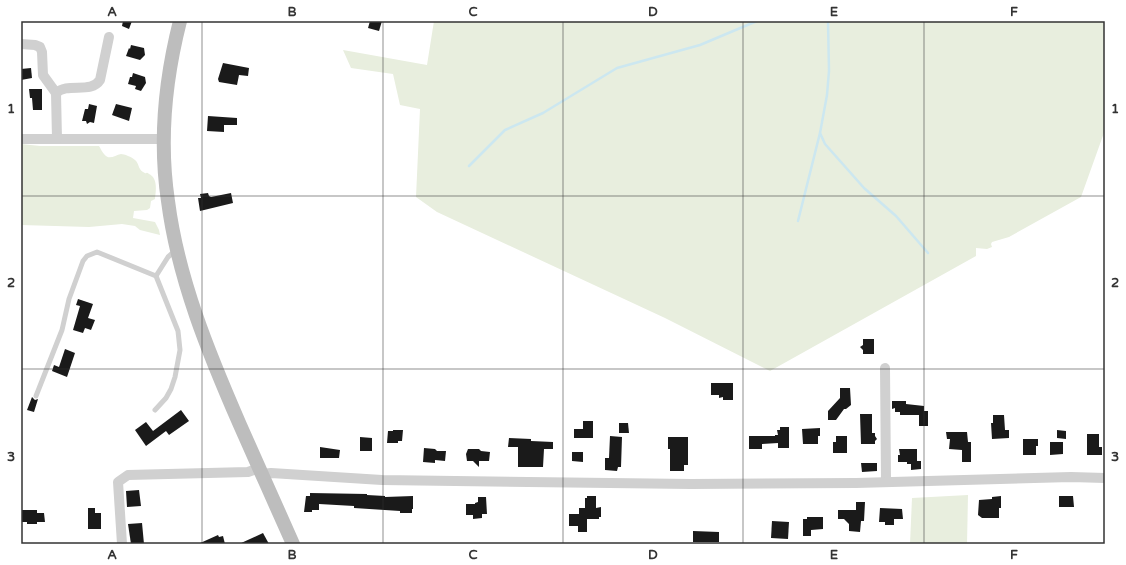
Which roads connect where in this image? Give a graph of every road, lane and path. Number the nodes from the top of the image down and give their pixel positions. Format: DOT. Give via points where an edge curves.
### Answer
graph roads {
  1 [pos="180,21"];
  2 [pos="109,37"];
  3 [pos="21,44"];
  4 [pos="56,93"];
  5 [pos="21,139"];
  6 [pos="57,139"];
  7 [pos="164,139"];
  8 [pos="177,250"];
  9 [pos="156,276"];
  10 [pos="885,368"];
  11 [pos="36,396"];
  12 [pos="155,410"];
  13 [pos="261,471"];
  14 [pos="1105,478"];
  15 [pos="886,482"];
  16 [pos="122,544"];
  17 [pos="294,544"];
  1 -- 7 [label="street" via="168,76"];
  2 -- 4 [label="street" via="98,84 60,90"];
  3 -- 4 [label="street" via="40,47 43,75"];
  4 -- 6 [label="street"];
  5 -- 6 [label="street"];
  6 -- 7 [label="street"];
  7 -- 8 [label="street" via="168,201"];
  8 -- 9 [label="lane" via="168,257"];
  8 -- 13 [label="street" via="204,337"];
  9 -- 11 [label="lane" via="102,253 87,256 82,261 62,330"];
  9 -- 12 [label="lane" via="178,331 180,350 171,389"];
  10 -- 15 [label="street"];
  13 -- 15 [label="street" via="382,480 685,484"];
  13 -- 16 [label="street" via="128,475 118,482"];
  13 -- 17 [label="street"];
  14 -- 15 [label="street"];
}
